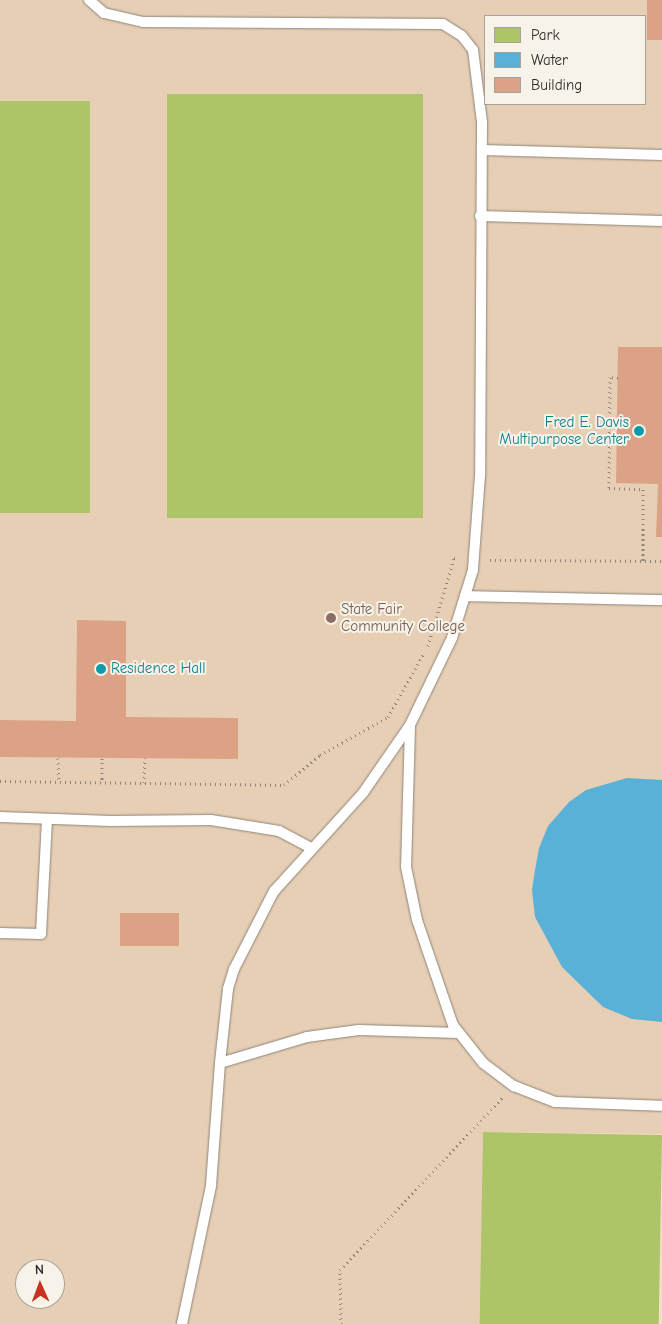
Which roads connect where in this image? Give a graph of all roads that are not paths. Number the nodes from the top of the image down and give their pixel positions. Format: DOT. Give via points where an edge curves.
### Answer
graph roads {
  1 [pos="89,0"];
  2 [pos="482,150"];
  3 [pos="662,155"];
  4 [pos="480,216"];
  5 [pos="662,221"];
  6 [pos="466,596"];
  7 [pos="662,600"];
  8 [pos="410,725"];
  9 [pos="0,817"];
  10 [pos="47,819"];
  11 [pos="311,848"];
  12 [pos="0,932"];
  13 [pos="458,1032"];
  14 [pos="220,1063"];
  15 [pos="662,1106"];
  16 [pos="182,1324"];
  1 -- 2 [label="lane" via="104,13 143,22 443,24 462,36 472,50 477,74"];
  2 -- 3 [label="lane"];
  2 -- 4 [label="lane"];
  4 -- 5 [label="lane"];
  4 -- 6 [label="lane" via="480,476 474,560"];
  6 -- 7 [label="lane"];
  6 -- 8 [label="lane" via="452,638"];
  8 -- 11 [label="lane" via="363,793"];
  8 -- 13 [label="lane" via="406,867 436,980"];
  9 -- 10 [label="lane"];
  10 -- 11 [label="lane" via="211,820 279,831"];
  10 -- 12 [label="lane" via="41,934"];
  11 -- 14 [label="lane" via="274,892 244,943 228,990"];
  13 -- 14 [label="lane" via="359,1030 307,1038"];
  13 -- 15 [label="lane" via="483,1063 514,1086 555,1102"];
  14 -- 16 [label="lane" via="211,1186"];
}
